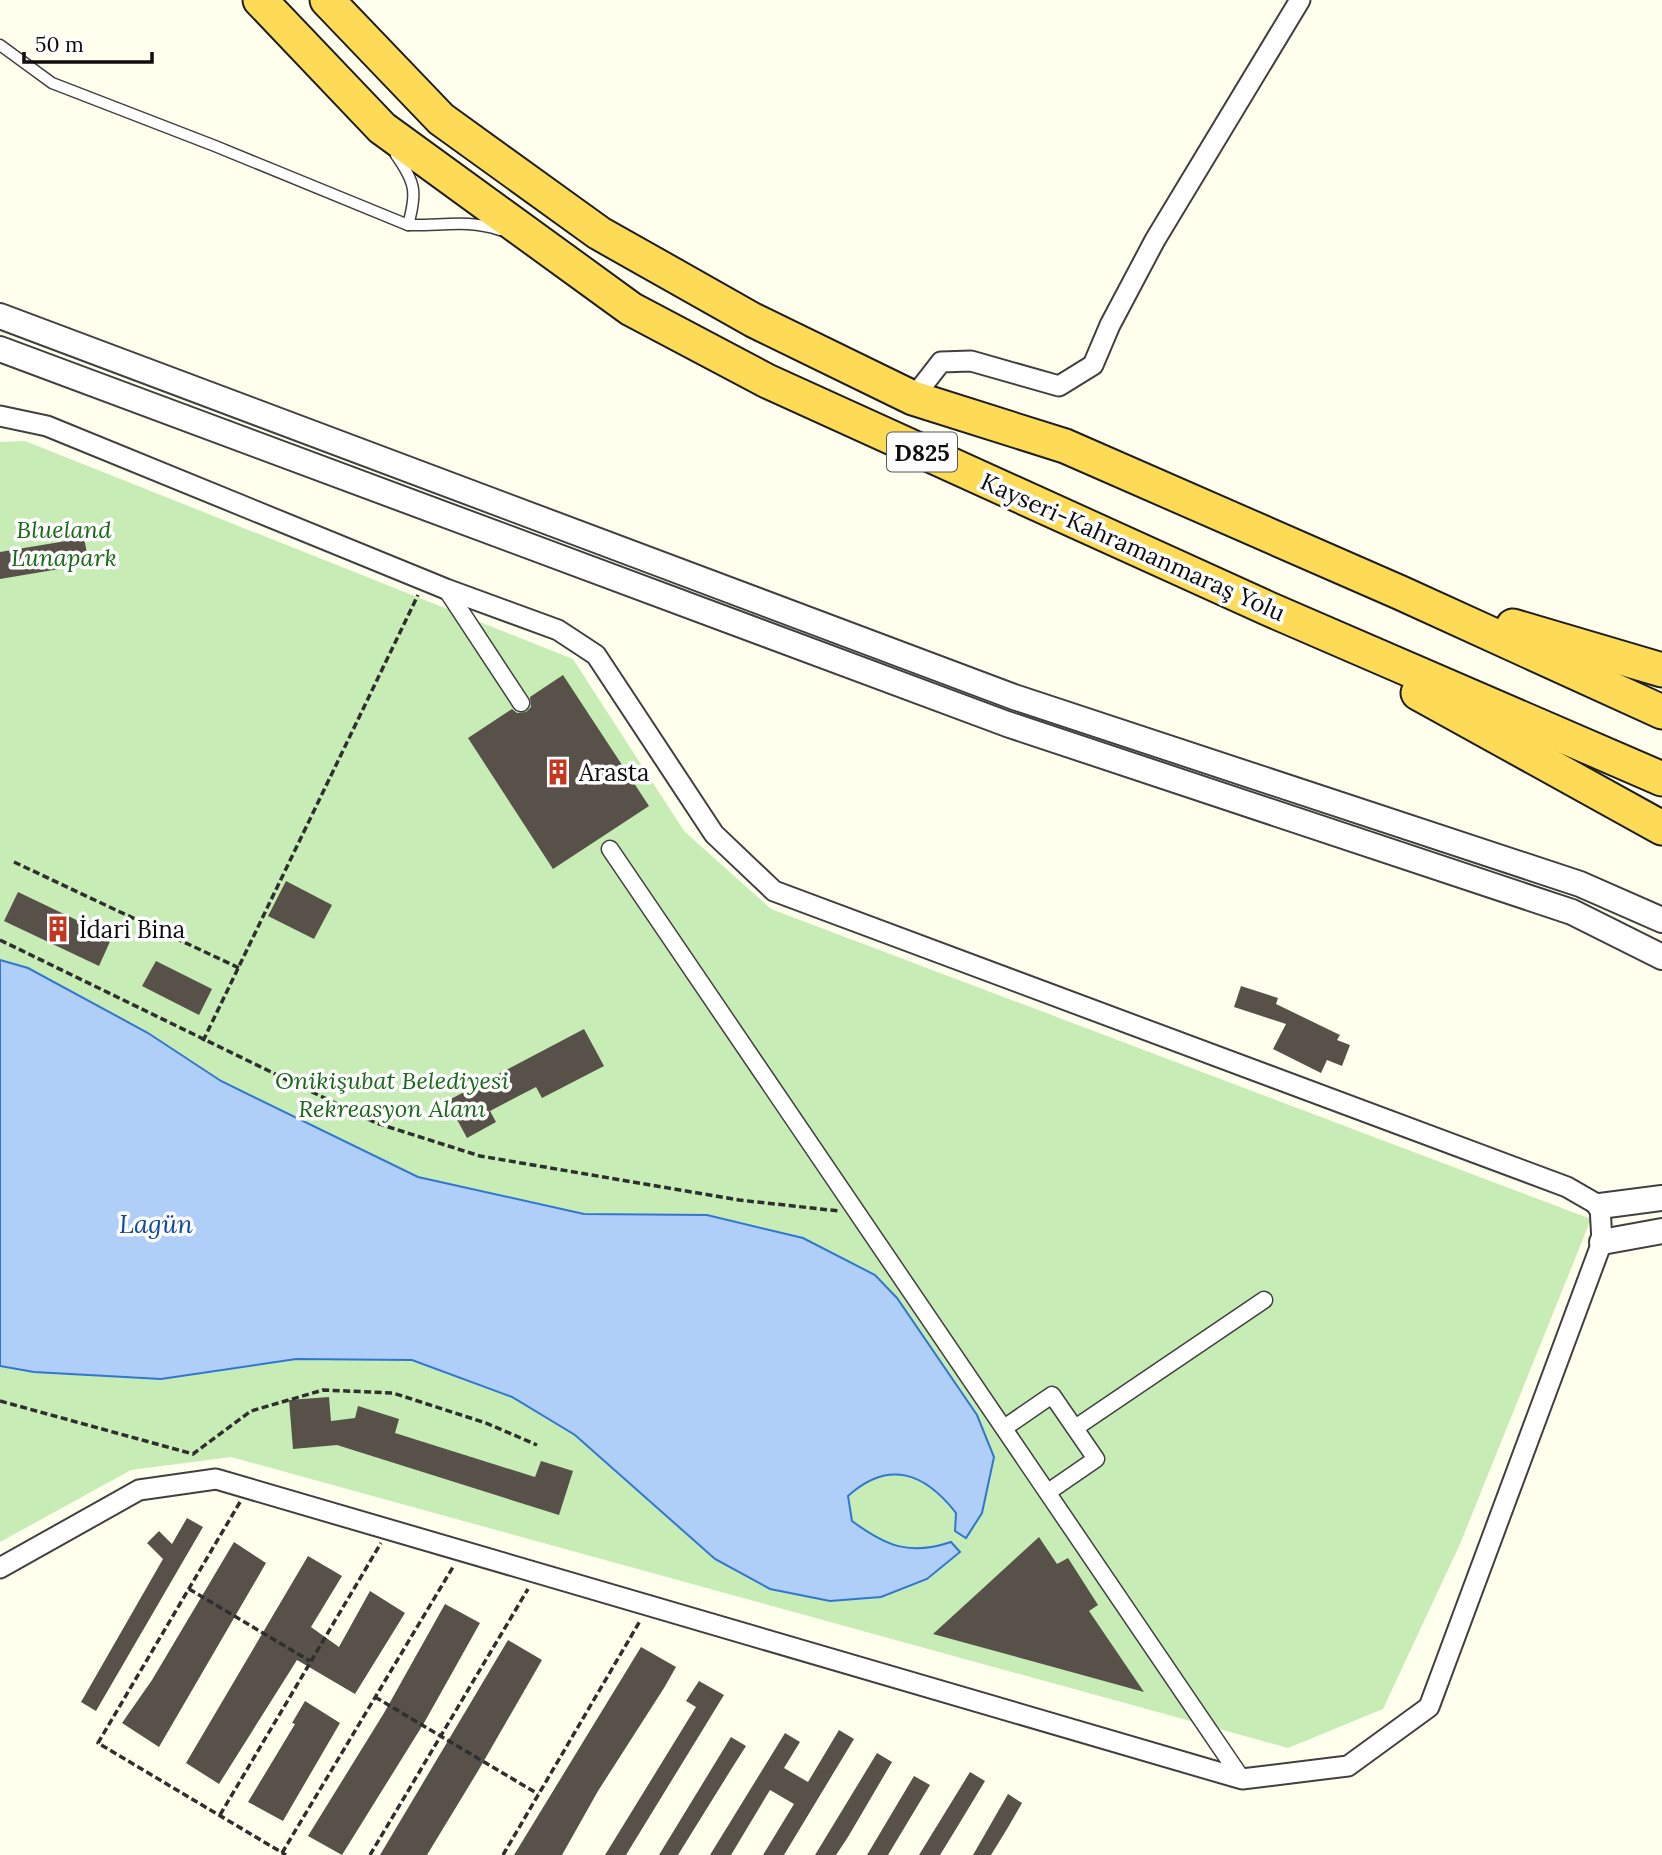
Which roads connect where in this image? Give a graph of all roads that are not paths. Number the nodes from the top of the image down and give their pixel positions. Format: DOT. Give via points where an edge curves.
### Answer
graph roads {
  1 [pos="260,0"];
  2 [pos="327,0"];
  3 [pos="1300,0"];
  4 [pos="0,46"];
  5 [pos="382,128"];
  6 [pos="408,225"];
  7 [pos="535,242"];
  8 [pos="0,316"];
  9 [pos="1,351"];
  10 [pos="913,398"];
  11 [pos="0,416"];
  12 [pos="446,589"];
  13 [pos="1401,593"];
  14 [pos="1269,609"];
  15 [pos="1662,670"];
  16 [pos="521,703"];
  17 [pos="1662,712"];
  18 [pos="1662,779"];
  19 [pos="1662,828"];
  20 [pos="610,849"];
  21 [pos="1662,920"];
  22 [pos="1662,957"];
  23 [pos="1662,1198"];
  24 [pos="1601,1206"];
  25 [pos="1662,1231"];
  26 [pos="1602,1242"];
  27 [pos="1264,1300"];
  28 [pos="1004,1428"];
  29 [pos="1075,1428"];
  30 [pos="1048,1492"];
  31 [pos="0,1568"];
  32 [pos="1242,1779"];
  1 -- 5 [label="highway, Kayseri-Kahramanmaraş Yolu / D825"];
  2 -- 10 [label="highway, D825" via="441,119 598,233 752,320"];
  3 -- 10 [label="street" via="1155,240 1093,365 1059,386 971,361 941,362"];
  4 -- 6 [label="lane" via="52,83"];
  5 -- 6 [label="lane" via="415,187"];
  5 -- 7 [label="highway, Kayseri-Kahramanmaraş Yolu / D825"];
  6 -- 7 [label="lane" via="479,223"];
  7 -- 14 [label="highway, Kayseri-Kahramanmaraş Yolu / D825" via="631,309 767,381"];
  8 -- 21 [label="street" via="1014,697 1580,884"];
  9 -- 22 [label="street" via="1007,724 1573,912"];
  10 -- 13 [label="highway, D825" via="1065,446"];
  11 -- 12 [label="street" via="47,426"];
  12 -- 16 [label="street"];
  12 -- 24 [label="street" via="558,630 596,655 713,834 774,891 1567,1187"];
  13 -- 15 [label="highway"];
  13 -- 17 [label="highway, D825"];
  14 -- 18 [label="highway, Kayseri-Kahramanmaraş Yolu / D825"];
  14 -- 19 [label="highway"];
  20 -- 28 [label="street"];
  23 -- 24 [label="street"];
  24 -- 26 [label="street"];
  25 -- 26 [label="street"];
  26 -- 32 [label="street" via="1429,1707 1348,1766"];
  27 -- 29 [label="street"];
  28 -- 29 [label="street" via="1052,1395"];
  28 -- 30 [label="street"];
  29 -- 30 [label="street" via="1096,1459"];
  30 -- 32 [label="street"];
  31 -- 32 [label="street" via="139,1490 216,1479"];
}
